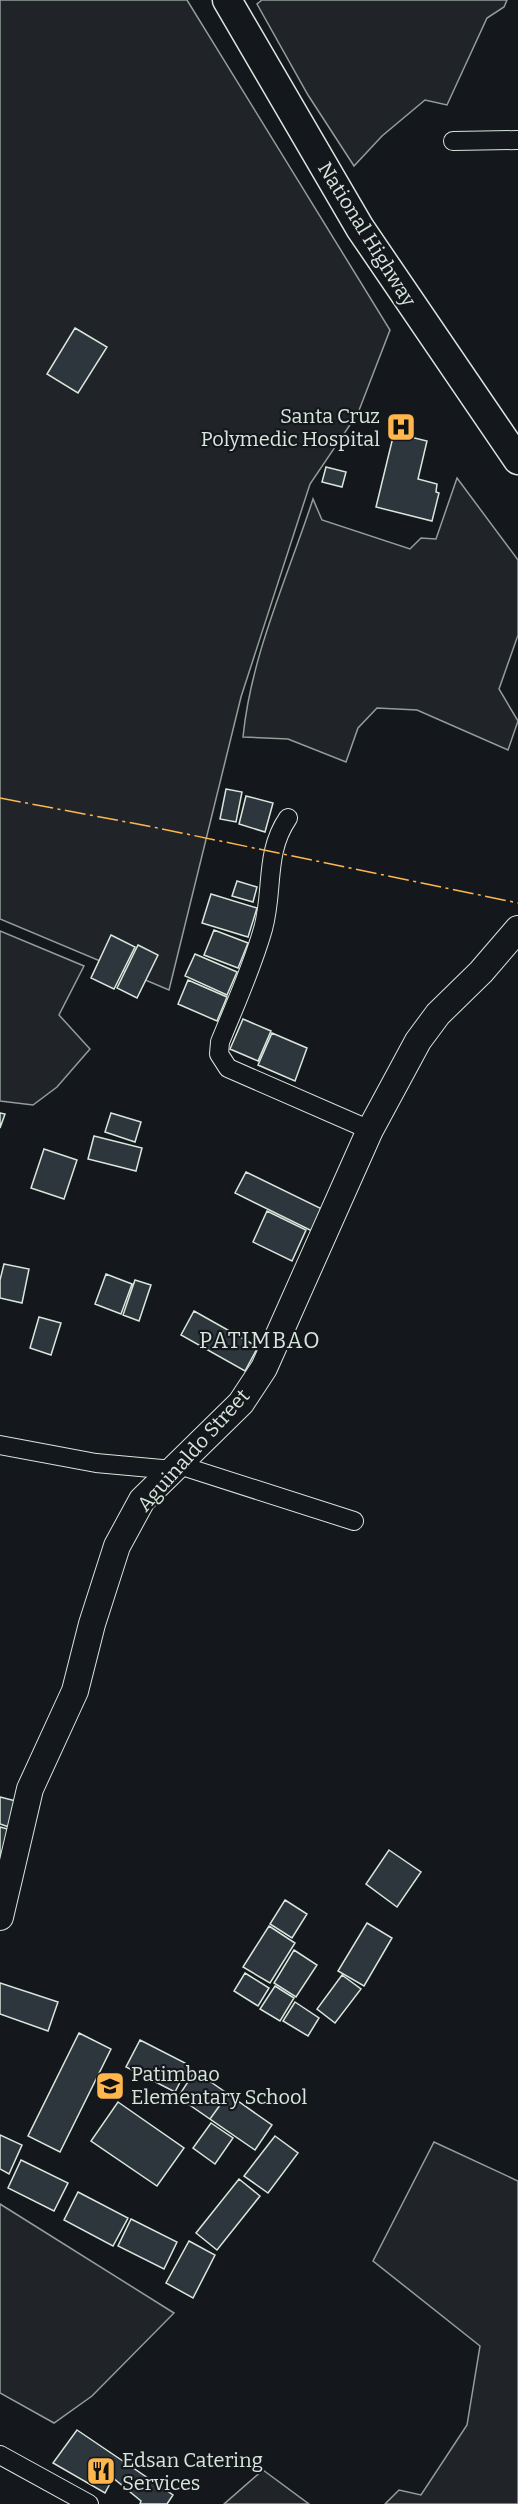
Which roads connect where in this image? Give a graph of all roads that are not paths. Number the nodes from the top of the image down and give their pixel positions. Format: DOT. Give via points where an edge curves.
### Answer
graph roads {
  1 [pos="227,0"];
  2 [pos="518,140"];
  3 [pos="453,141"];
  4 [pos="518,460"];
  5 [pos="288,818"];
  6 [pos="518,929"];
  7 [pos="370,1130"];
  8 [pos="0,1445"];
  9 [pos="176,1468"];
  10 [pos="354,1521"];
  11 [pos="0,1917"];
  12 [pos="0,2456"];
  13 [pos="89,2504"];
  1 -- 4 [label="main road, National Highway" via="360,228"];
  2 -- 3 [label="street"];
  5 -- 7 [label="street" via="271,854 263,928 220,1042 219,1054 228,1068"];
  6 -- 7 [label="street, Aguinaldo Street" via="438,1014 418,1041"];
  7 -- 9 [label="street, Aguinaldo Street" via="264,1368 241,1402"];
  8 -- 9 [label="street" via="96,1463"];
  9 -- 10 [label="street"];
  9 -- 11 [label="street, Aguinaldo Street" via="142,1500 117,1546 75,1691 30,1789"];
  12 -- 13 [label="street"];
}
